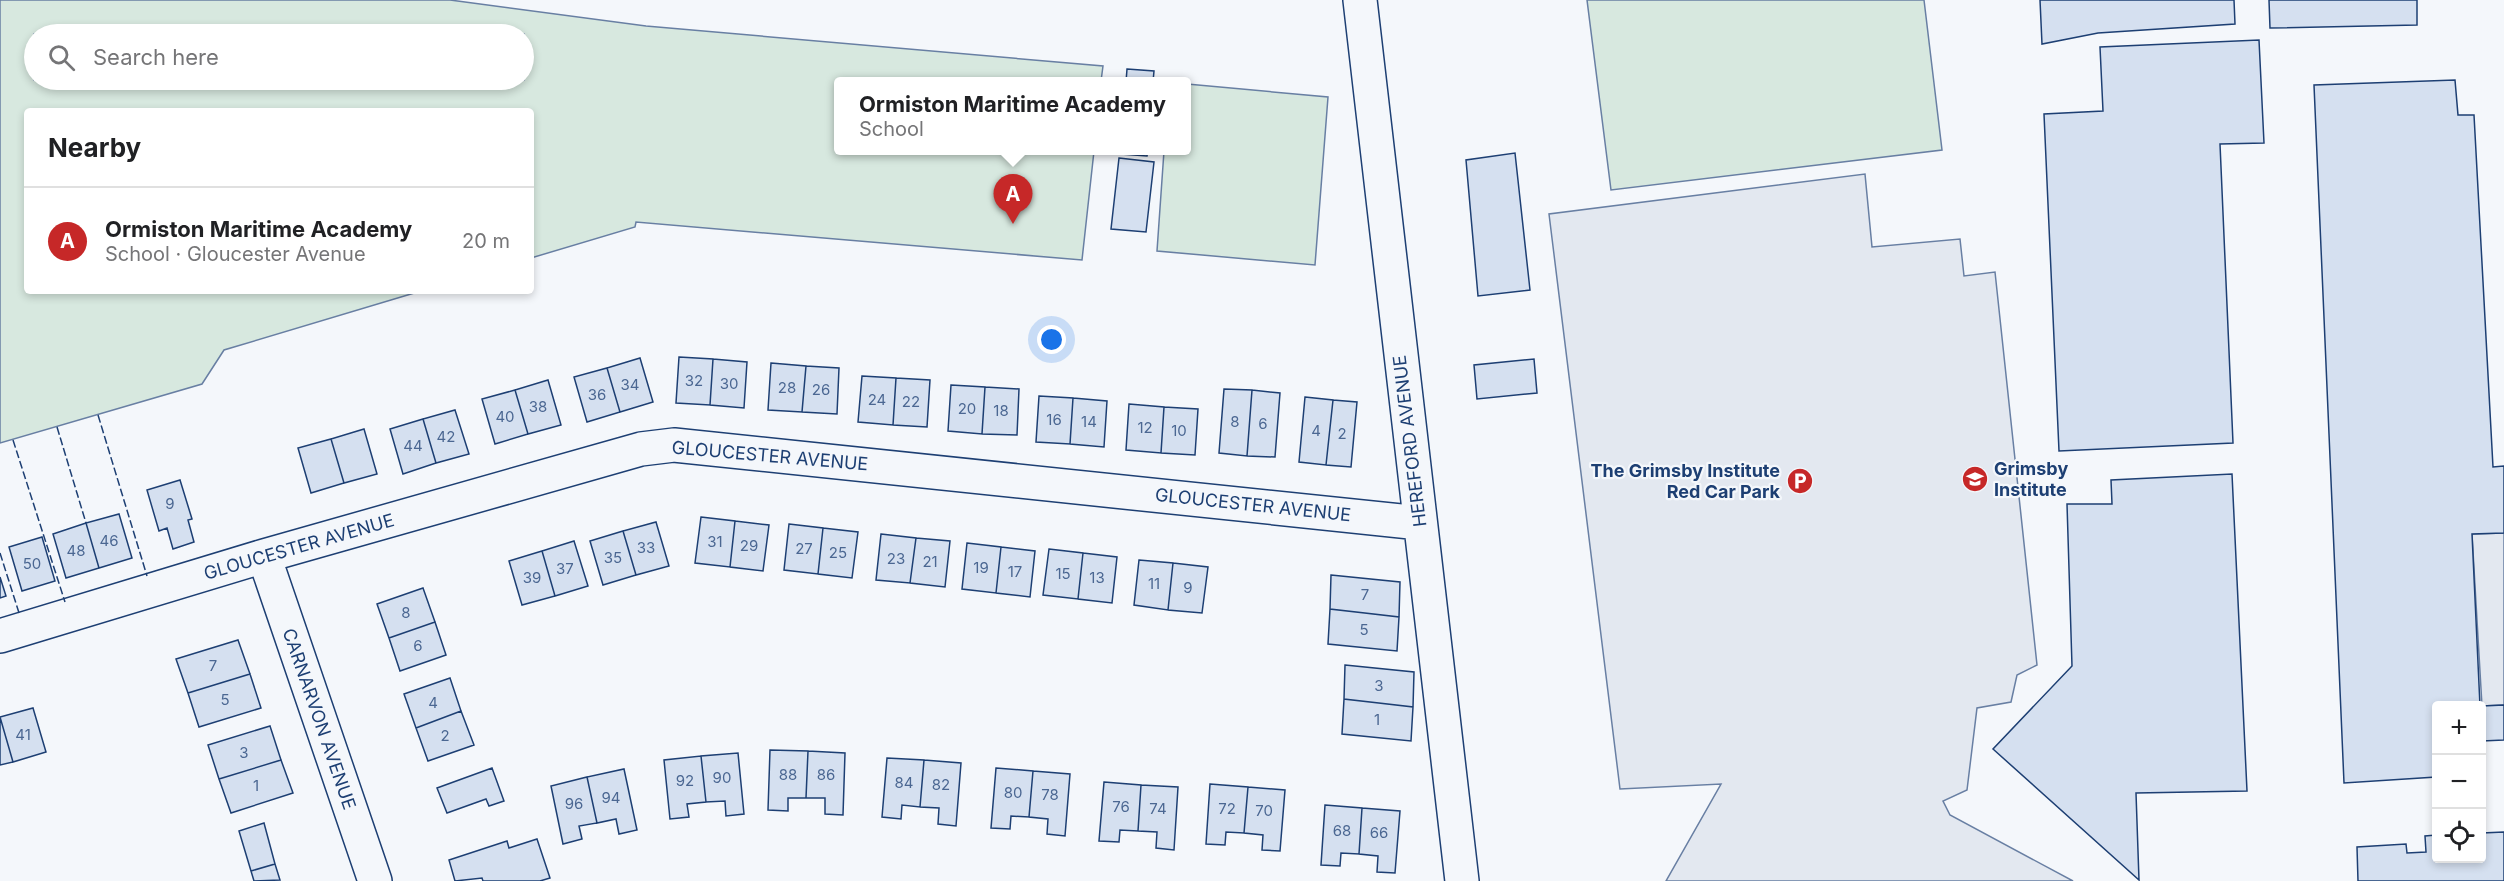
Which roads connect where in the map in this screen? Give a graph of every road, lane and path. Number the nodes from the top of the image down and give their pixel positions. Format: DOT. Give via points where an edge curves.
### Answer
graph roads {
  1 [pos="1360,0"];
  2 [pos="1420,523"];
  3 [pos="264,556"];
  4 [pos="0,636"];
  5 [pos="375,881"];
  6 [pos="1462,881"];
  1 -- 2 [label="street, HEREFORD AVENUE"];
  2 -- 3 [label="street, GLOUCESTER AVENUE" via="674,445 641,449"];
  2 -- 6 [label="street, HEREFORD AVENUE"];
  3 -- 4 [label="street, GLOUCESTER AVENUE"];
  3 -- 5 [label="street, CARNARVON AVENUE"];
}
